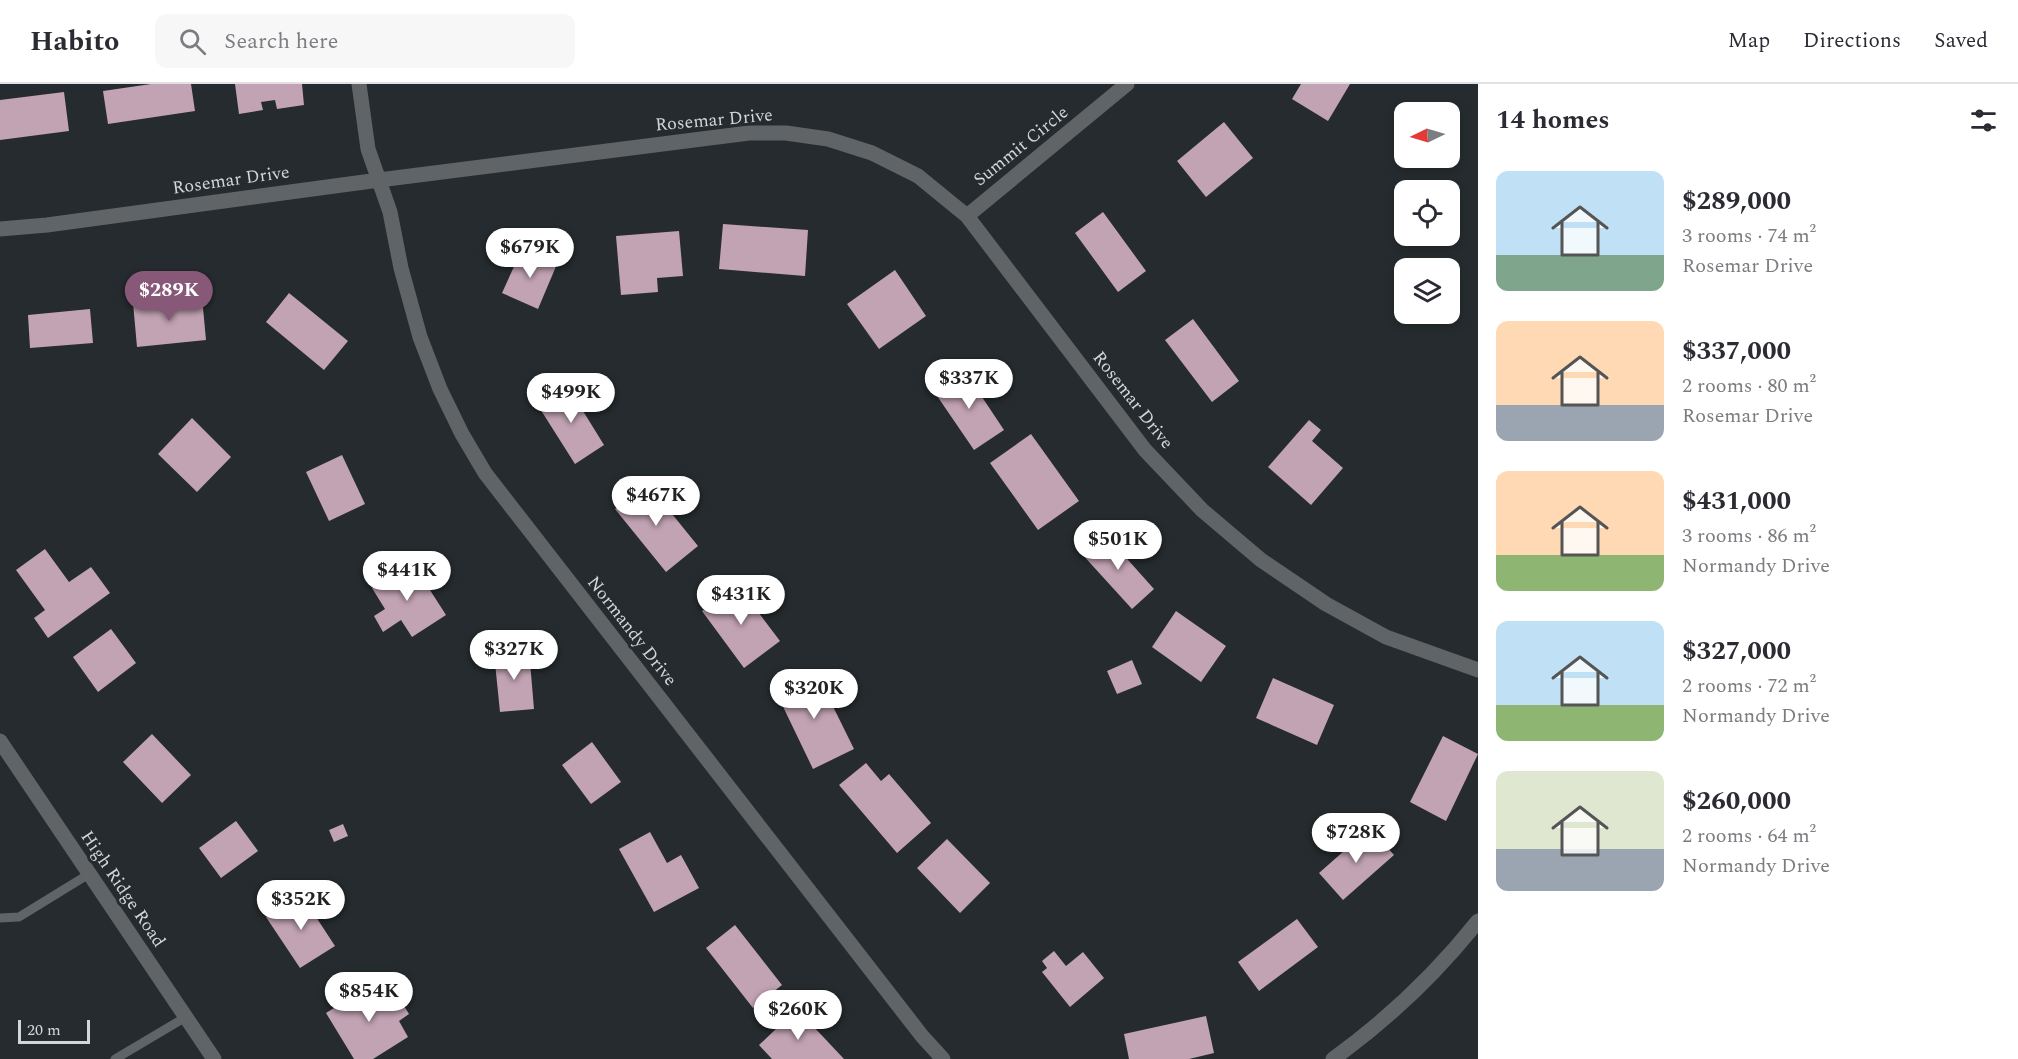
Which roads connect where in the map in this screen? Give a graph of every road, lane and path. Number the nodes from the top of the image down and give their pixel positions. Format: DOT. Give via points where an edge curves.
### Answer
graph roads {
  1 [pos="359,84"];
  2 [pos="1127,84"];
  3 [pos="378,180"];
  4 [pos="967,216"];
  5 [pos="0,229"];
  6 [pos="1478,670"];
  7 [pos="0,741"];
  8 [pos="89,874"];
  9 [pos="0,918"];
  10 [pos="1478,921"];
  11 [pos="186,1017"];
  12 [pos="115,1059"];
  13 [pos="214,1059"];
  14 [pos="944,1059"];
  15 [pos="1333,1059"];
  1 -- 3 [label="street, Normandy Drive" via="368,149"];
  2 -- 4 [label="street, Summit Circle"];
  3 -- 4 [label="street, Rosemar Drive" via="749,133 786,133 828,139 872,153 918,176"];
  3 -- 5 [label="street, Rosemar Drive"];
  3 -- 14 [label="street, Normandy Drive" via="390,212 401,268 424,347 457,425 485,472 922,1036"];
  4 -- 6 [label="street, Rosemar Drive" via="1145,450 1202,510 1261,560 1326,604 1386,637"];
  7 -- 8 [label="street, High Ridge Road"];
  8 -- 9 [label="lane" via="19,917"];
  8 -- 11 [label="street, High Ridge Road"];
  10 -- 15 [label="street" via="1403,1004"];
  11 -- 12 [label="lane"];
  11 -- 13 [label="street, High Ridge Road"];
}
